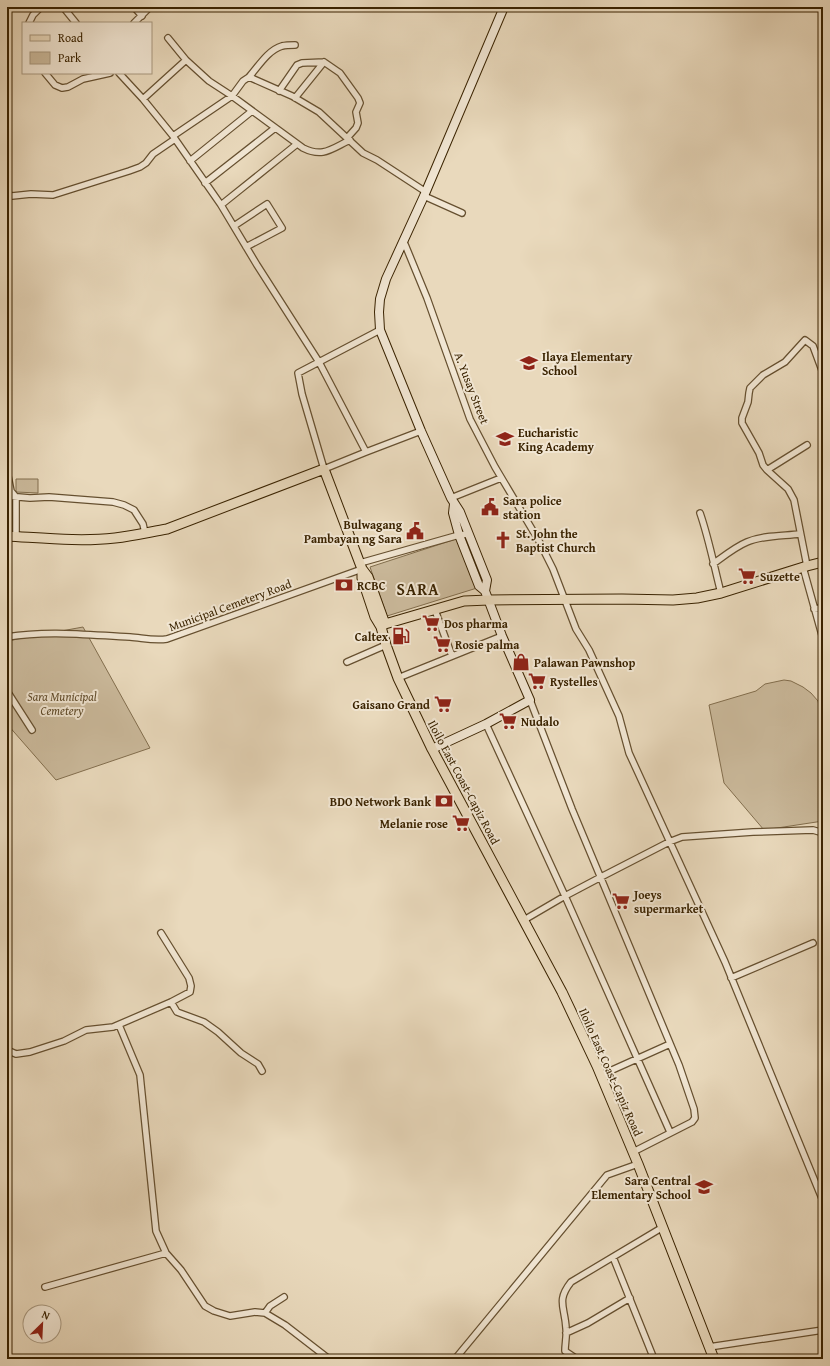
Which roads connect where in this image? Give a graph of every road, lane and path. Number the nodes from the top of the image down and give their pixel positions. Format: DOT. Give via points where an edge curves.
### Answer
graph roads {
  1 [pos="41,7"];
  2 [pos="63,7"];
  3 [pos="134,7"];
  4 [pos="150,7"];
  5 [pos="504,7"];
  6 [pos="140,12"];
  7 [pos="30,22"];
  8 [pos="75,22"];
  9 [pos="135,22"];
  10 [pos="168,38"];
  11 [pos="295,45"];
  12 [pos="186,60"];
  13 [pos="324,62"];
  14 [pos="46,74"];
  15 [pos="106,74"];
  16 [pos="120,74"];
  17 [pos="249,77"];
  18 [pos="279,91"];
  19 [pos="232,96"];
  20 [pos="296,98"];
  21 [pos="143,99"];
  22 [pos="252,111"];
  23 [pos="275,128"];
  24 [pos="174,138"];
  25 [pos="349,139"];
  26 [pos="297,144"];
  27 [pos="190,161"];
  28 [pos="205,183"];
  29 [pos="7,194"];
  30 [pos="425,194"];
  31 [pos="221,205"];
  32 [pos="462,213"];
  33 [pos="234,226"];
  34 [pos="404,242"];
  35 [pos="246,247"];
  36 [pos="380,330"];
  37 [pos="319,362"];
  38 [pos="823,373"];
  39 [pos="421,431"];
  40 [pos="807,445"];
  41 [pos="366,452"];
  42 [pos="324,469"];
  43 [pos="767,470"];
  44 [pos="7,471"];
  45 [pos="501,478"];
  46 [pos="7,496"];
  47 [pos="16,497"];
  48 [pos="452,501"];
  49 [pos="700,513"];
  50 [pos="145,533"];
  51 [pos="464,534"];
  52 [pos="800,534"];
  53 [pos="12,536"];
  54 [pos="823,562"];
  55 [pos="713,564"];
  56 [pos="361,566"];
  57 [pos="805,567"];
  58 [pos="721,593"];
  59 [pos="489,600"];
  60 [pos="565,600"];
  61 [pos="823,608"];
  62 [pos="814,609"];
  63 [pos="435,610"];
  64 [pos="383,626"];
  65 [pos="502,636"];
  66 [pos="7,637"];
  67 [pos="823,639"];
  68 [pos="386,645"];
  69 [pos="452,656"];
  70 [pos="347,662"];
  71 [pos="398,678"];
  72 [pos="7,691"];
  73 [pos="530,700"];
  74 [pos="486,724"];
  75 [pos="32,730"];
  76 [pos="432,749"];
  77 [pos="823,833"];
  78 [pos="669,842"];
  79 [pos="601,877"];
  80 [pos="565,896"];
  81 [pos="524,920"];
  82 [pos="161,933"];
  83 [pos="813,943"];
  84 [pos="732,978"];
  85 [pos="171,1002"];
  86 [pos="119,1025"];
  87 [pos="670,1044"];
  88 [pos="7,1050"];
  89 [pos="637,1058"];
  90 [pos="262,1071"];
  91 [pos="601,1075"];
  92 [pos="670,1132"];
  93 [pos="633,1152"];
  94 [pos="638,1164"];
  95 [pos="823,1201"];
  96 [pos="662,1227"];
  97 [pos="166,1253"];
  98 [pos="613,1257"];
  99 [pos="45,1287"];
  100 [pos="284,1297"];
  101 [pos="630,1298"];
  102 [pos="264,1313"];
  103 [pos="823,1330"];
  104 [pos="566,1333"];
  105 [pos="710,1347"];
  106 [pos="329,1359"];
  107 [pos="455,1359"];
  108 [pos="577,1359"];
  109 [pos="654,1359"];
  110 [pos="714,1359"];
  1 -- 7 [label="street"];
  2 -- 8 [label="street"];
  3 -- 6 [label="street"];
  4 -- 6 [label="street"];
  5 -- 30 [label="street"];
  6 -- 9 [label="street"];
  10 -- 12 [label="street"];
  11 -- 17 [label="street" via="276,49"];
  12 -- 19 [label="street" via="209,81"];
  12 -- 21 [label="street"];
  13 -- 18 [label="street" via="302,63 297,66"];
  13 -- 20 [label="street"];
  13 -- 25 [label="street" via="340,73 360,103 356,112 358,123"];
  14 -- 15 [label="street" via="55,85 62,88 83,79"];
  16 -- 21 [label="street"];
  17 -- 18 [label="street"];
  17 -- 19 [label="street"];
  18 -- 20 [label="street"];
  19 -- 22 [label="street"];
  19 -- 24 [label="street"];
  20 -- 25 [label="street" via="319,112"];
  21 -- 24 [label="street"];
  22 -- 23 [label="street"];
  22 -- 27 [label="street"];
  23 -- 26 [label="street"];
  23 -- 28 [label="street"];
  24 -- 27 [label="street"];
  24 -- 29 [label="street" via="153,154 146,163 129,171 53,195"];
  25 -- 26 [label="street" via="319,154"];
  25 -- 30 [label="street" via="363,153"];
  26 -- 31 [label="street"];
  27 -- 28 [label="street"];
  28 -- 31 [label="street"];
  30 -- 32 [label="street"];
  30 -- 34 [label="street"];
  31 -- 33 [label="street"];
  33 -- 35 [label="street"];
  33 -- 35 [label="street" via="267,204 282,228"];
  34 -- 36 [label="street" via="382,291"];
  34 -- 45 [label="street, A. Yusay Street" via="470,418"];
  35 -- 37 [label="street"];
  36 -- 37 [label="street"];
  36 -- 39 [label="street"];
  37 -- 41 [label="street"];
  37 -- 42 [label="street" via="300,371 298,377"];
  38 -- 43 [label="street" via="813,346 804,340 784,362 763,375 750,388 742,424"];
  39 -- 41 [label="street"];
  39 -- 48 [label="street"];
  40 -- 43 [label="street"];
  41 -- 42 [label="street"];
  42 -- 50 [label="main road" via="167,529"];
  42 -- 56 [label="main road, Iloilo East Coast-Capiz Road"];
  43 -- 52 [label="street" via="788,489 794,500"];
  44 -- 47 [label="street" via="11,491"];
  45 -- 48 [label="street"];
  45 -- 60 [label="street, A. Yusay Street" via="539,541"];
  46 -- 47 [label="street"];
  47 -- 50 [label="street" via="49,497 124,505 134,510 143,524"];
  47 -- 53 [label="street"];
  48 -- 51 [label="street" via="453,513"];
  49 -- 55 [label="street"];
  50 -- 53 [label="main road" via="115,538 83,539"];
  51 -- 56 [label="street, Municipal Cemetery Road"];
  51 -- 59 [label="street" via="479,586"];
  52 -- 55 [label="street" via="748,541"];
  52 -- 57 [label="street"];
  54 -- 57 [label="main road"];
  55 -- 58 [label="street"];
  56 -- 64 [label="main road, Iloilo East Coast-Capiz Road" via="362,578 375,617"];
  56 -- 66 [label="street, Municipal Cemetery Road" via="167,639 45,632"];
  57 -- 58 [label="main road"];
  57 -- 62 [label="street"];
  58 -- 60 [label="main road" via="673,600"];
  59 -- 60 [label="main road"];
  59 -- 63 [label="main road" via="464,602"];
  59 -- 65 [label="street"];
  60 -- 78 [label="street, A. Yusay Street" via="576,629 589,650 619,716 629,752"];
  61 -- 62 [label="street"];
  62 -- 67 [label="street"];
  63 -- 64 [label="main road"];
  63 -- 69 [label="street"];
  64 -- 68 [label="main road, Iloilo East Coast-Capiz Road"];
  65 -- 69 [label="street"];
  65 -- 73 [label="street"];
  68 -- 70 [label="street"];
  68 -- 71 [label="main road, Iloilo East Coast-Capiz Road"];
  69 -- 71 [label="street"];
  71 -- 76 [label="main road, Iloilo East Coast-Capiz Road"];
  72 -- 75 [label="street"];
  73 -- 74 [label="street"];
  73 -- 79 [label="street"];
  74 -- 76 [label="street"];
  74 -- 80 [label="street"];
  76 -- 81 [label="main road, Iloilo East Coast-Capiz Road"];
  77 -- 78 [label="street" via="813,830 753,832 682,837"];
  78 -- 79 [label="street"];
  78 -- 84 [label="street, A. Yusay Street"];
  79 -- 80 [label="street"];
  79 -- 87 [label="street"];
  80 -- 81 [label="street"];
  80 -- 89 [label="street"];
  81 -- 91 [label="main road, Iloilo East Coast-Capiz Road"];
  82 -- 85 [label="street" via="189,978 191,986 190,992"];
  83 -- 84 [label="street"];
  84 -- 95 [label="street, A. Yusay Street"];
  85 -- 86 [label="street"];
  85 -- 90 [label="street" via="177,1012 204,1022 218,1032 241,1053 258,1064"];
  86 -- 88 [label="street" via="86,1030 64,1041 30,1052 16,1054"];
  86 -- 97 [label="street" via="140,1075 156,1231"];
  87 -- 89 [label="street"];
  87 -- 92 [label="street" via="695,1118 692,1122"];
  89 -- 91 [label="street"];
  89 -- 92 [label="street"];
  91 -- 93 [label="main road, Iloilo East Coast-Capiz Road"];
  92 -- 93 [label="street"];
  93 -- 94 [label="main road, Iloilo East Coast-Capiz Road"];
  94 -- 96 [label="main road, Iloilo East Coast-Capiz Road"];
  94 -- 107 [label="street" via="607,1176"];
  96 -- 98 [label="street"];
  96 -- 105 [label="main road, Iloilo East Coast-Capiz Road"];
  97 -- 99 [label="street"];
  97 -- 102 [label="street" via="181,1270 205,1306 230,1316"];
  98 -- 101 [label="street"];
  98 -- 104 [label="street" via="571,1282 564,1291 562,1298"];
  100 -- 102 [label="street"];
  101 -- 104 [label="street"];
  101 -- 109 [label="street"];
  102 -- 106 [label="street" via="285,1324"];
  103 -- 105 [label="street"];
  104 -- 108 [label="street" via="565,1351"];
  105 -- 110 [label="main road, Iloilo East Coast-Capiz Road"];
}
